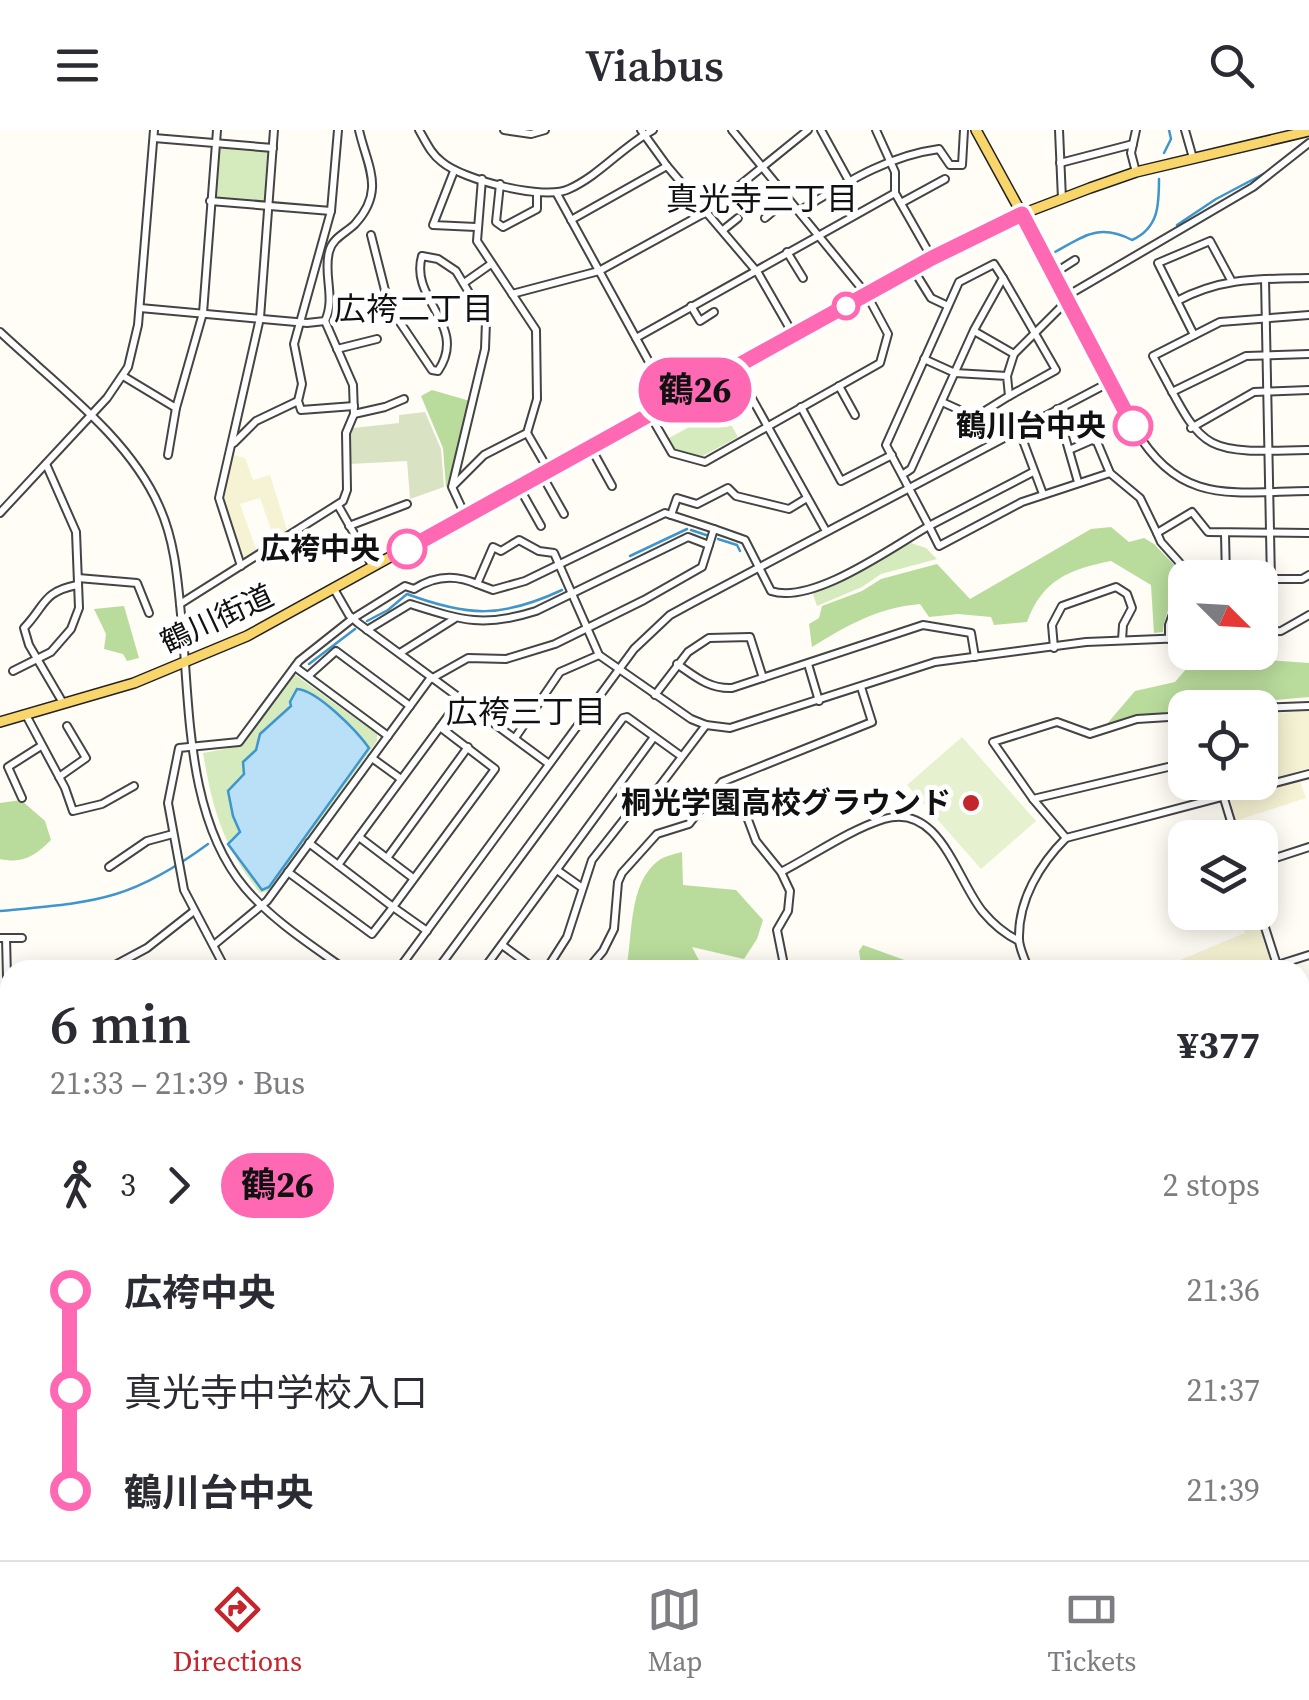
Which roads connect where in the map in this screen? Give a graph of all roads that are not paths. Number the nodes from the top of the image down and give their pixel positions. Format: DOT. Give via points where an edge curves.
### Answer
graph roads {
  1 [pos="217,130"];
  2 [pos="274,130"];
  3 [pos="338,130"];
  4 [pos="359,130"];
  5 [pos="504,130"];
  6 [pos="545,130"];
  7 [pos="653,130"];
  8 [pos="732,130"];
  9 [pos="808,130"];
  10 [pos="821,130"];
  11 [pos="876,130"];
  12 [pos="964,130"];
  13 [pos="976,130"];
  14 [pos="1058,130"];
  15 [pos="1136,130"];
  16 [pos="1185,130"];
  17 [pos="421,131"];
  18 [pos="1309,131"];
  19 [pos="642,133"];
  20 [pos="154,134"];
  21 [pos="1309,143"];
  22 [pos="216,144"];
  23 [pos="1133,144"];
  24 [pos="273,148"];
  25 [pos="1192,158"];
  26 [pos="890,159"];
  27 [pos="1060,162"];
  28 [pos="667,166"];
  29 [pos="762,167"];
  30 [pos="454,171"];
  31 [pos="1136,172"];
  32 [pos="945,178"];
  33 [pos="482,179"];
  34 [pos="849,182"];
  35 [pos="500,184"];
  36 [pos="537,193"];
  37 [pos="894,193"];
  38 [pos="557,194"];
  39 [pos="1062,198"];
  40 [pos="788,199"];
  41 [pos="210,201"];
  42 [pos="901,203"];
  43 [pos="268,206"];
  44 [pos="331,211"];
  45 [pos="708,211"];
  46 [pos="798,212"];
  47 [pos="1022,214"];
  48 [pos="738,218"];
  49 [pos="765,218"];
  50 [pos="571,220"];
  51 [pos="476,227"];
  52 [pos="723,230"];
  53 [pos="371,235"];
  54 [pos="818,235"];
  55 [pos="787,252"];
  56 [pos="932,258"];
  57 [pos="1076,260"];
  58 [pos="491,264"];
  59 [pos="754,269"];
  60 [pos="913,269"];
  61 [pos="599,271"];
  62 [pos="1053,274"];
  63 [pos="802,278"];
  64 [pos="1003,278"];
  65 [pos="1309,278"];
  66 [pos="1265,279"];
  67 [pos="1231,280"];
  68 [pos="464,284"];
  69 [pos="511,294"];
  70 [pos="867,295"];
  71 [pos="1066,299"];
  72 [pos="1176,301"];
  73 [pos="691,306"];
  74 [pos="948,306"];
  75 [pos="140,308"];
  76 [pos="714,312"];
  77 [pos="203,313"];
  78 [pos="1266,316"];
  79 [pos="1309,316"];
  80 [pos="260,318"];
  81 [pos="324,321"];
  82 [pos="302,322"];
  83 [pos="974,330"];
  84 [pos="0,332"];
  85 [pos="1036,333"];
  86 [pos="1194,335"];
  87 [pos="793,336"];
  88 [pos="636,338"];
  89 [pos="378,339"];
  90 [pos="338,349"];
  91 [pos="1014,354"];
  92 [pos="1309,354"];
  93 [pos="1266,355"];
  94 [pos="924,359"];
  95 [pos="735,368"];
  96 [pos="955,373"];
  97 [pos="123,376"];
  98 [pos="1007,376"];
  99 [pos="1110,382"];
  100 [pos="839,386"];
  101 [pos="1309,390"];
  102 [pos="1267,391"];
  103 [pos="1172,392"];
  104 [pos="1009,396"];
  105 [pos="404,399"];
  106 [pos="298,401"];
  107 [pos="942,402"];
  108 [pos="672,403"];
  109 [pos="801,407"];
  110 [pos="176,408"];
  111 [pos="354,410"];
  112 [pos="1057,410"];
  113 [pos="650,414"];
  114 [pos="855,415"];
  115 [pos="90,417"];
  116 [pos="768,426"];
  117 [pos="1191,428"];
  118 [pos="1018,430"];
  119 [pos="527,433"];
  120 [pos="230,448"];
  121 [pos="591,448"];
  122 [pos="1069,450"];
  123 [pos="1309,450"];
  124 [pos="1268,452"];
  125 [pos="168,455"];
  126 [pos="892,455"];
  127 [pos="46,464"];
  128 [pos="1033,472"];
  129 [pos="545,473"];
  130 [pos="1110,473"];
  131 [pos="902,474"];
  132 [pos="1078,482"];
  133 [pos="612,486"];
  134 [pos="452,487"];
  135 [pos="520,487"];
  136 [pos="909,488"];
  137 [pos="1309,491"];
  138 [pos="1270,492"];
  139 [pos="1043,494"];
  140 [pos="806,498"];
  141 [pos="407,504"];
  142 [pos="339,507"];
  143 [pos="0,513"];
  144 [pos="564,514"];
  145 [pos="670,515"];
  146 [pos="466,516"];
  147 [pos="542,521"];
  148 [pos="350,526"];
  149 [pos="930,526"];
  150 [pos="714,529"];
  151 [pos="826,532"];
  152 [pos="1157,533"];
  153 [pos="1309,533"];
  154 [pos="1226,534"];
  155 [pos="1270,534"];
  156 [pos="709,545"];
  157 [pos="1177,560"];
  158 [pos="1226,560"];
  159 [pos="1271,560"];
  160 [pos="558,565"];
  161 [pos="241,566"];
  162 [pos="758,567"];
  163 [pos="374,568"];
  164 [pos="1309,575"];
  165 [pos="1278,579"];
  166 [pos="78,581"];
  167 [pos="477,584"];
  168 [pos="334,590"];
  169 [pos="571,594"];
  170 [pos="180,604"];
  171 [pos="149,613"];
  172 [pos="1309,615"];
  173 [pos="352,618"];
  174 [pos="455,618"];
  175 [pos="587,629"];
  176 [pos="367,630"];
  177 [pos="1278,632"];
  178 [pos="1168,639"];
  179 [pos="1122,640"];
  180 [pos="1054,648"];
  181 [pos="400,653"];
  182 [pos="599,655"];
  183 [pos="975,657"];
  184 [pos="36,659"];
  185 [pos="808,663"];
  186 [pos="186,664"];
  187 [pos="677,664"];
  188 [pos="294,667"];
  189 [pos="13,670"];
  190 [pos="619,670"];
  191 [pos="308,676"];
  192 [pos="432,677"];
  193 [pos="763,678"];
  194 [pos="861,687"];
  195 [pos="655,695"];
  196 [pos="461,698"];
  197 [pos="819,700"];
  198 [pos="63,704"];
  199 [pos="410,706"];
  200 [pos="1309,706"];
  201 [pos="1278,707"];
  202 [pos="26,715"];
  203 [pos="1168,717"];
  204 [pos="0,722"];
  205 [pos="706,725"];
  206 [pos="67,726"];
  207 [pos="440,727"];
  208 [pos="388,736"];
  209 [pos="655,737"];
  210 [pos="515,738"];
  211 [pos="41,746"];
  212 [pos="194,747"];
  213 [pos="468,747"];
  214 [pos="680,756"];
  215 [pos="372,758"];
  216 [pos="550,764"];
  217 [pos="1168,767"];
  218 [pos="1309,774"];
  219 [pos="59,777"];
  220 [pos="401,779"];
  221 [pos="1278,782"];
  222 [pos="134,786"];
  223 [pos="22,798"];
  224 [pos="710,798"];
  225 [pos="1033,799"];
  226 [pos="1208,800"];
  227 [pos="172,834"];
  228 [pos="359,838"];
  229 [pos="1066,838"];
  230 [pos="309,844"];
  231 [pos="1309,846"];
  232 [pos="1278,857"];
  233 [pos="387,858"];
  234 [pos="338,865"];
  235 [pos="109,867"];
  236 [pos="557,870"];
  237 [pos="288,872"];
  238 [pos="781,872"];
  239 [pos="414,878"];
  240 [pos="581,887"];
  241 [pos="262,906"];
  242 [pos="393,907"];
  243 [pos="194,911"];
  244 [pos="1266,930"];
  245 [pos="427,932"];
  246 [pos="3,938"];
  247 [pos="22,938"];
  248 [pos="1019,941"];
  249 [pos="214,944"];
  250 [pos="502,945"];
  251 [pos="125,960"];
  252 [pos="221,960"];
  253 [pos="333,960"];
  254 [pos="406,960"];
  255 [pos="444,960"];
  256 [pos="491,960"];
  257 [pos="522,960"];
  258 [pos="552,960"];
  259 [pos="595,960"];
  260 [pos="783,960"];
  261 [pos="1025,960"];
  262 [pos="1275,960"];
  1 -- 22 [label="street"];
  2 -- 24 [label="street"];
  3 -- 44 [label="street"];
  4 -- 81 [label="street" via="373,187 357,222 328,254 331,293"];
  5 -- 6 [label="street"];
  7 -- 19 [label="street"];
  8 -- 29 [label="street"];
  9 -- 29 [label="street"];
  10 -- 34 [label="street"];
  11 -- 26 [label="street"];
  12 -- 26 [label="street" via="962,164 950,165 939,149"];
  13 -- 47 [label="main road"];
  14 -- 27 [label="street"];
  15 -- 23 [label="street"];
  16 -- 25 [label="street"];
  17 -- 30 [label="street" via="431,152"];
  18 -- 25 [label="main road, 鶴川街道"];
  19 -- 28 [label="street"];
  19 -- 38 [label="street" via="577,186"];
  20 -- 22 [label="street"];
  20 -- 75 [label="street"];
  21 -- 71 [label="street" via="1252,187"];
  22 -- 24 [label="street"];
  22 -- 41 [label="street"];
  23 -- 27 [label="street"];
  23 -- 31 [label="street"];
  24 -- 43 [label="street"];
  25 -- 31 [label="main road, 鶴川街道"];
  26 -- 34 [label="street"];
  26 -- 37 [label="street"];
  27 -- 39 [label="street"];
  28 -- 45 [label="street"];
  28 -- 50 [label="street"];
  29 -- 40 [label="street"];
  29 -- 45 [label="street"];
  30 -- 33 [label="street"];
  30 -- 51 [label="street" via="434,225"];
  31 -- 39 [label="main road, 鶴川街道"];
  32 -- 42 [label="street"];
  33 -- 35 [label="street"];
  33 -- 51 [label="street"];
  34 -- 46 [label="street"];
  35 -- 36 [label="street"];
  35 -- 36 [label="street" via="496,222 503,227 537,209"];
  36 -- 38 [label="street"];
  37 -- 42 [label="street"];
  37 -- 54 [label="street"];
  38 -- 50 [label="street"];
  39 -- 47 [label="main road, 鶴川街道"];
  40 -- 46 [label="street"];
  40 -- 49 [label="street"];
  41 -- 43 [label="street"];
  41 -- 77 [label="street"];
  42 -- 56 [label="street"];
  43 -- 44 [label="street"];
  43 -- 80 [label="street"];
  44 -- 82 [label="street"];
  45 -- 52 [label="street"];
  45 -- 61 [label="street"];
  46 -- 54 [label="street"];
  47 -- 56 [label="main road, 鶴川街道"];
  47 -- 62 [label="street"];
  48 -- 52 [label="street"];
  50 -- 61 [label="street"];
  51 -- 58 [label="street"];
  52 -- 59 [label="street"];
  53 -- 68 [label="street" via="389,306 435,372 447,340 420,276 422,256 448,264"];
  54 -- 55 [label="street"];
  54 -- 70 [label="street"];
  55 -- 59 [label="street"];
  55 -- 63 [label="street"];
  56 -- 60 [label="main road, 鶴川街道"];
  57 -- 62 [label="street"];
  58 -- 68 [label="street"];
  58 -- 69 [label="street"];
  59 -- 73 [label="street"];
  59 -- 87 [label="street"];
  60 -- 70 [label="main road, 鶴川街道"];
  60 -- 74 [label="street" via="931,298"];
  61 -- 69 [label="street"];
  61 -- 88 [label="street"];
  62 -- 71 [label="street"];
  64 -- 74 [label="street" via="994,264 982,270 959,282"];
  64 -- 83 [label="street"];
  64 -- 85 [label="street"];
  65 -- 66 [label="street"];
  66 -- 67 [label="street"];
  66 -- 78 [label="street"];
  67 -- 72 [label="street"];
  67 -- 72 [label="street" via="1210,241 1158,263"];
  68 -- 134 [label="street" via="487,334"];
  69 -- 119 [label="street" via="536,330 537,399"];
  70 -- 87 [label="main road, 鶴川街道"];
  70 -- 100 [label="street" via="888,334 880,363"];
  71 -- 85 [label="street"];
  71 -- 99 [label="street"];
  72 -- 86 [label="street"];
  73 -- 76 [label="street" via="700,321"];
  73 -- 88 [label="street"];
  74 -- 94 [label="street"];
  75 -- 77 [label="street"];
  75 -- 97 [label="street"];
  77 -- 80 [label="street"];
  77 -- 110 [label="street"];
  78 -- 79 [label="street"];
  78 -- 86 [label="street" via="1220,322"];
  78 -- 93 [label="street"];
  80 -- 82 [label="street"];
  80 -- 120 [label="street"];
  81 -- 82 [label="street"];
  81 -- 90 [label="street"];
  82 -- 106 [label="street" via="294,344 302,384"];
  83 -- 91 [label="street"];
  83 -- 96 [label="street"];
  84 -- 115 [label="street"];
  85 -- 91 [label="street"];
  85 -- 104 [label="street" via="1056,370"];
  86 -- 103 [label="street" via="1153,356"];
  87 -- 95 [label="main road, 鶴川街道"];
  88 -- 108 [label="street"];
  89 -- 90 [label="street"];
  90 -- 111 [label="street" via="353,385"];
  91 -- 98 [label="street"];
  92 -- 93 [label="street"];
  93 -- 102 [label="street"];
  93 -- 103 [label="street" via="1246,356"];
  94 -- 96 [label="street"];
  94 -- 126 [label="street" via="886,444"];
  95 -- 108 [label="main road, 鶴川街道"];
  95 -- 116 [label="street"];
  96 -- 98 [label="street"];
  96 -- 107 [label="street"];
  97 -- 110 [label="street"];
  97 -- 115 [label="street"];
  98 -- 104 [label="street"];
  99 -- 112 [label="street"];
  99 -- 138 [label="street" via="1145,446 1177,478 1219,493"];
  100 -- 109 [label="street"];
  100 -- 114 [label="street"];
  101 -- 102 [label="street"];
  102 -- 117 [label="street"];
  102 -- 124 [label="street"];
  103 -- 117 [label="street"];
  104 -- 107 [label="street" via="975,417"];
  105 -- 111 [label="street"];
  106 -- 111 [label="street" via="301,410"];
  106 -- 120 [label="street" via="256,421"];
  107 -- 131 [label="street" via="911,470"];
  108 -- 113 [label="main road, 鶴川街道"];
  109 -- 116 [label="street"];
  109 -- 126 [label="street" via="841,481"];
  110 -- 125 [label="street"];
  111 -- 142 [label="street" via="346,433 346,495"];
  112 -- 118 [label="street"];
  112 -- 122 [label="street"];
  113 -- 116 [label="street" via="672,453 705,462"];
  113 -- 121 [label="main road, 鶴川街道"];
  115 -- 127 [label="street"];
  115 -- 170 [label="street" via="128,454 156,498 171,541"];
  116 -- 140 [label="street"];
  117 -- 124 [label="street" via="1226,450"];
  118 -- 128 [label="street"];
  118 -- 136 [label="street"];
  119 -- 129 [label="street"];
  119 -- 134 [label="street" via="484,456"];
  120 -- 161 [label="street" via="218,498"];
  121 -- 129 [label="main road, 鶴川街道"];
  121 -- 133 [label="street"];
  122 -- 130 [label="street" via="1097,442"];
  122 -- 132 [label="street"];
  123 -- 124 [label="street"];
  124 -- 138 [label="street"];
  126 -- 131 [label="street"];
  127 -- 143 [label="street"];
  127 -- 166 [label="street" via="76,532"];
  128 -- 139 [label="street"];
  128 -- 149 [label="street"];
  129 -- 135 [label="main road, 鶴川街道"];
  129 -- 144 [label="street"];
  130 -- 132 [label="street"];
  130 -- 152 [label="street" via="1140,498"];
  131 -- 136 [label="street"];
  132 -- 139 [label="street"];
  134 -- 146 [label="street"];
  135 -- 146 [label="main road, 鶴川街道"];
  135 -- 147 [label="street"];
  136 -- 149 [label="street"];
  136 -- 151 [label="street"];
  137 -- 138 [label="street"];
  138 -- 155 [label="street"];
  139 -- 149 [label="street" via="939,546"];
  140 -- 145 [label="street" via="789,509 728,488 696,504 677,498"];
  140 -- 151 [label="street"];
  141 -- 148 [label="street"];
  142 -- 148 [label="street"];
  142 -- 161 [label="street"];
  145 -- 150 [label="street"];
  145 -- 160 [label="street"];
  146 -- 163 [label="main road, 鶴川街道"];
  148 -- 163 [label="street"];
  149 -- 162 [label="street" via="821,587 780,594 771,591"];
  150 -- 156 [label="street"];
  150 -- 162 [label="street" via="745,540"];
  151 -- 162 [label="street"];
  152 -- 154 [label="street" via="1192,512 1208,532"];
  152 -- 157 [label="street"];
  153 -- 155 [label="street"];
  154 -- 155 [label="street"];
  154 -- 158 [label="street"];
  155 -- 159 [label="street"];
  156 -- 169 [label="street" via="688,538"];
  156 -- 175 [label="street" via="702,567"];
  160 -- 167 [label="street" via="492,590"];
  160 -- 167 [label="street" via="554,553 519,540 502,551 493,547"];
  160 -- 169 [label="street"];
  161 -- 170 [label="street"];
  162 -- 190 [label="street" via="670,615"];
  163 -- 168 [label="main road, 鶴川街道"];
  164 -- 165 [label="street"];
  166 -- 171 [label="street" via="137,583"];
  166 -- 184 [label="street" via="71,628 52,652"];
  166 -- 184 [label="street" via="48,594 24,628"];
  167 -- 173 [label="street" via="456,577 427,580"];
  168 -- 173 [label="street"];
  168 -- 186 [label="main road, 鶴川街道"];
  169 -- 174 [label="street" via="510,619"];
  169 -- 175 [label="street"];
  170 -- 186 [label="street"];
  172 -- 177 [label="street"];
  173 -- 176 [label="street"];
  173 -- 188 [label="street"];
  174 -- 176 [label="street" via="410,604"];
  174 -- 181 [label="street"];
  175 -- 182 [label="street"];
  175 -- 192 [label="street" via="506,659 468,658"];
  176 -- 181 [label="street"];
  178 -- 179 [label="street"];
  179 -- 180 [label="street"];
  179 -- 180 [label="street" via="1132,608 1128,594 1116,587 1062,606 1052,626"];
  180 -- 183 [label="street"];
  181 -- 192 [label="street"];
  182 -- 190 [label="street"];
  182 -- 210 [label="street" via="560,672"];
  183 -- 185 [label="street" via="971,633 922,624"];
  183 -- 194 [label="street" via="935,662"];
  184 -- 189 [label="street"];
  184 -- 198 [label="street"];
  185 -- 193 [label="street"];
  185 -- 197 [label="street"];
  186 -- 198 [label="main road, 鶴川街道"];
  186 -- 212 [label="street"];
  187 -- 193 [label="street" via="716,688"];
  187 -- 193 [label="street" via="708,638 750,637"];
  187 -- 195 [label="street"];
  188 -- 191 [label="street"];
  188 -- 212 [label="street" via="240,742"];
  190 -- 195 [label="street"];
  190 -- 216 [label="street"];
  191 -- 199 [label="street" via="336,651"];
  191 -- 208 [label="street"];
  192 -- 196 [label="street"];
  192 -- 199 [label="street"];
  194 -- 197 [label="street"];
  194 -- 224 [label="street" via="872,722 722,782"];
  195 -- 205 [label="street"];
  196 -- 207 [label="street"];
  196 -- 210 [label="street"];
  197 -- 205 [label="street" via="748,725"];
  198 -- 202 [label="main road, 鶴川街道"];
  199 -- 208 [label="street"];
  200 -- 201 [label="street"];
  202 -- 204 [label="main road, 鶴川街道"];
  202 -- 211 [label="street"];
  203 -- 225 [label="street" via="1090,734 1057,722 994,742"];
  205 -- 214 [label="street"];
  206 -- 219 [label="street" via="86,758"];
  207 -- 213 [label="street"];
  207 -- 220 [label="street"];
  208 -- 215 [label="street"];
  209 -- 214 [label="street"];
  209 -- 236 [label="street"];
  209 -- 255 [label="street" via="622,718"];
  210 -- 216 [label="street"];
  211 -- 219 [label="street"];
  211 -- 223 [label="street" via="8,768"];
  212 -- 227 [label="street" via="177,752 168,803"];
  212 -- 241 [label="street" via="214,838"];
  213 -- 233 [label="street"];
  213 -- 239 [label="street" via="495,768"];
  214 -- 240 [label="street" via="592,860"];
  215 -- 220 [label="street"];
  215 -- 230 [label="street"];
  216 -- 245 [label="street"];
  217 -- 225 [label="street"];
  218 -- 221 [label="street"];
  219 -- 222 [label="street" via="75,812"];
  220 -- 228 [label="street"];
  224 -- 238 [label="street" via="741,801 756,841"];
  224 -- 259 [label="street" via="689,824 657,834 622,873 614,929"];
  225 -- 229 [label="street"];
  226 -- 229 [label="street"];
  227 -- 235 [label="street" via="147,841"];
  227 -- 243 [label="street"];
  228 -- 233 [label="street"];
  228 -- 234 [label="street"];
  229 -- 248 [label="street" via="1033,882"];
  230 -- 234 [label="street"];
  230 -- 237 [label="street"];
  231 -- 232 [label="street"];
  233 -- 239 [label="street"];
  234 -- 242 [label="street"];
  236 -- 240 [label="street"];
  236 -- 250 [label="street"];
  237 -- 241 [label="street"];
  237 -- 242 [label="street" via="372,934"];
  238 -- 248 [label="street" via="883,819 906,818 938,837 982,912"];
  238 -- 260 [label="street" via="791,901 777,930"];
  239 -- 242 [label="street"];
  240 -- 258 [label="street" via="567,937"];
  241 -- 249 [label="street"];
  241 -- 253 [label="street"];
  242 -- 245 [label="street"];
  243 -- 249 [label="street"];
  243 -- 251 [label="street"];
  244 -- 262 [label="street"];
  245 -- 254 [label="street"];
  246 -- 247 [label="street"];
  248 -- 261 [label="street"];
  249 -- 252 [label="street"];
  250 -- 256 [label="street"];
  250 -- 257 [label="street"];
}
